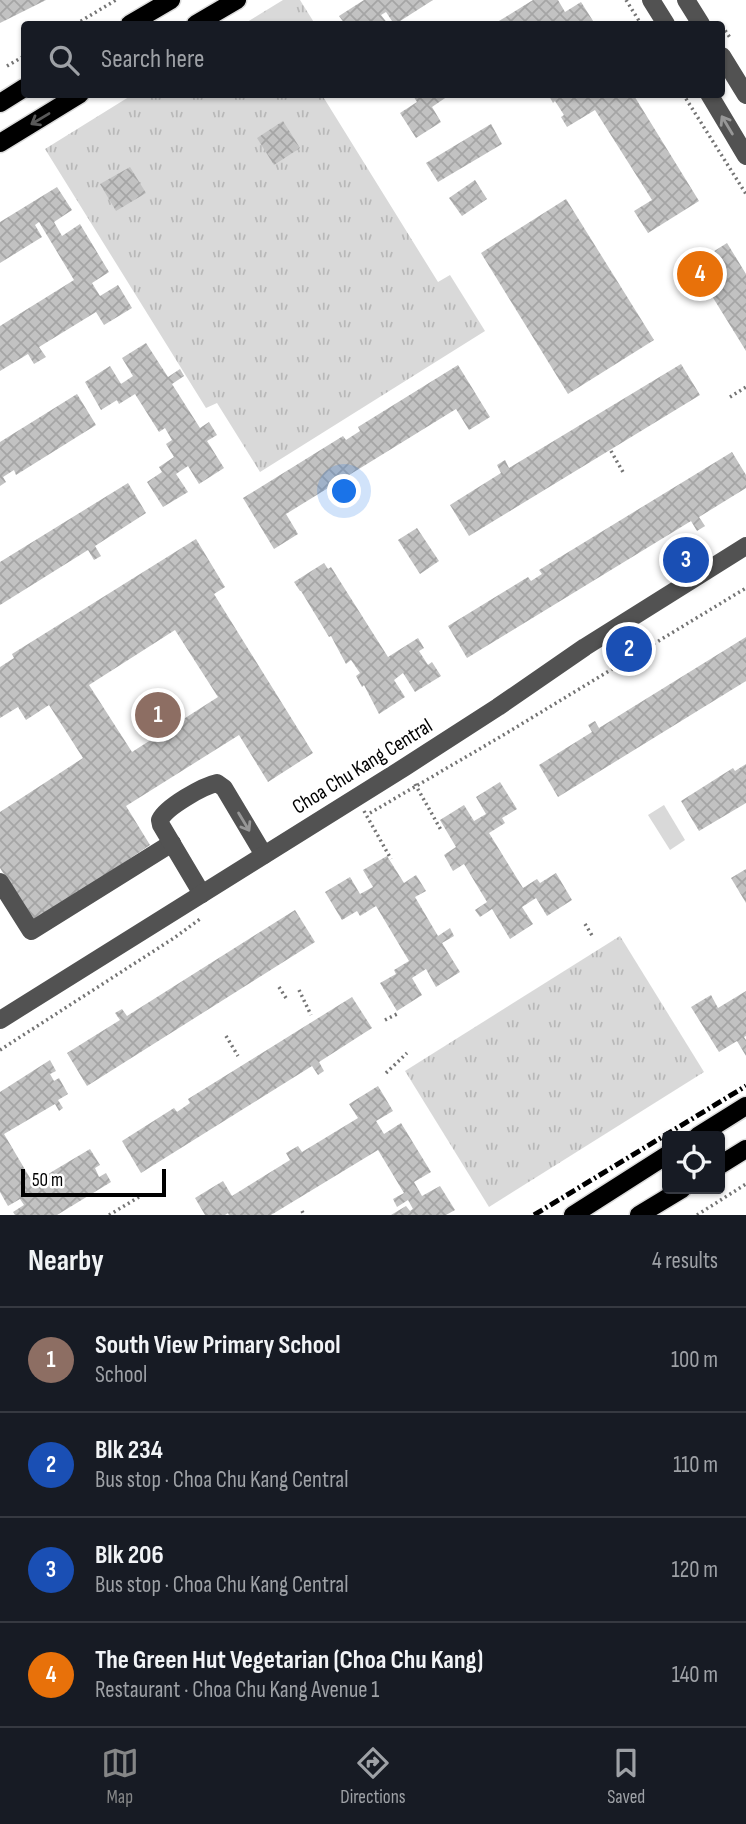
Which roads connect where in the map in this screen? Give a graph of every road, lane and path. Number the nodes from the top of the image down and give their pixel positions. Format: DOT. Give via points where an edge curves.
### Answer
graph roads {
  1 [pos="116,0"];
  2 [pos="170,0"];
  3 [pos="237,0"];
  4 [pos="626,0"];
  5 [pos="651,0"];
  6 [pos="686,0"];
  7 [pos="81,21"];
  8 [pos="135,21"];
  9 [pos="201,21"];
  10 [pos="639,21"];
  11 [pos="664,21"];
  12 [pos="699,21"];
  13 [pos="21,58"];
  14 [pos="725,62"];
  15 [pos="7,66"];
  16 [pos="21,90"];
  17 [pos="746,95"];
  18 [pos="73,98"];
  19 [pos="686,98"];
  20 [pos="711,98"];
  21 [pos="0,103"];
  22 [pos="0,143"];
  23 [pos="746,156"];
  24 [pos="746,194"];
  25 [pos="746,387"];
  26 [pos="730,397"];
  27 [pos="611,451"];
  28 [pos="623,472"];
  29 [pos="746,547"];
  30 [pos="746,588"];
  31 [pos="405,767"];
  32 [pos="416,786"];
  33 [pos="356,798"];
  34 [pos="366,815"];
  35 [pos="441,830"];
  36 [pos="172,843"];
  37 [pos="264,855"];
  38 [pos="391,859"];
  39 [pos="0,882"];
  40 [pos="202,894"];
  41 [pos="200,918"];
  42 [pos="585,924"];
  43 [pos="593,937"];
  44 [pos="279,987"];
  45 [pos="299,990"];
  46 [pos="286,998"];
  47 [pos="397,1014"];
  48 [pos="311,1015"];
  49 [pos="0,1020"];
  50 [pos="384,1020"];
  51 [pos="226,1036"];
  52 [pos="0,1050"];
  53 [pos="407,1053"];
  54 [pos="238,1056"];
  55 [pos="386,1073"];
  56 [pos="746,1106"];
  57 [pos="706,1131"];
  58 [pos="746,1149"];
  59 [pos="662,1158"];
  60 [pos="725,1162"];
  61 [pos="746,1184"];
  62 [pos="674,1194"];
  63 [pos="139,1197"];
  64 [pos="109,1215"];
  65 [pos="573,1215"];
  66 [pos="639,1215"];
  67 [pos="696,1215"];
  1 -- 7 [label="path"];
  2 -- 8 [label="main road"];
  3 -- 9 [label="main road"];
  4 -- 10 [label="path"];
  5 -- 11 [label="street"];
  6 -- 12 [label="street"];
  13 -- 15 [label="path"];
  14 -- 17 [label="street"];
  16 -- 21 [label="main road"];
  18 -- 22 [label="main road, one-way"];
  19 -- 24 [label="path"];
  23 -- 20 [label="street, one-way"];
  25 -- 26 [label="path"];
  27 -- 28 [label="path"];
  29 -- 31 [label="street, Choa Chu Kang Central"];
  30 -- 32 [label="path"];
  31 -- 32 [label="path"];
  31 -- 33 [label="street, Choa Chu Kang Central"];
  32 -- 34 [label="path"];
  32 -- 35 [label="path"];
  33 -- 34 [label="path"];
  33 -- 37 [label="street, Choa Chu Kang Central"];
  34 -- 38 [label="path"];
  36 -- 37 [label="street, one-way" via="161,825 163,814 217,783"];
  36 -- 39 [label="street" via="31,931"];
  36 -- 40 [label="street"];
  37 -- 40 [label="street, Choa Chu Kang Central"];
  40 -- 49 [label="street, Choa Chu Kang Central"];
  41 -- 52 [label="path"];
  42 -- 43 [label="path"];
  44 -- 46 [label="path"];
  45 -- 48 [label="path"];
  47 -- 50 [label="path"];
  51 -- 54 [label="path"];
  53 -- 55 [label="path"];
  56 -- 57 [label="main road"];
  58 -- 60 [label="main road"];
  59 -- 65 [label="main road"];
  61 -- 67 [label="path"];
  62 -- 66 [label="main road"];
  63 -- 64 [label="path"];
}
